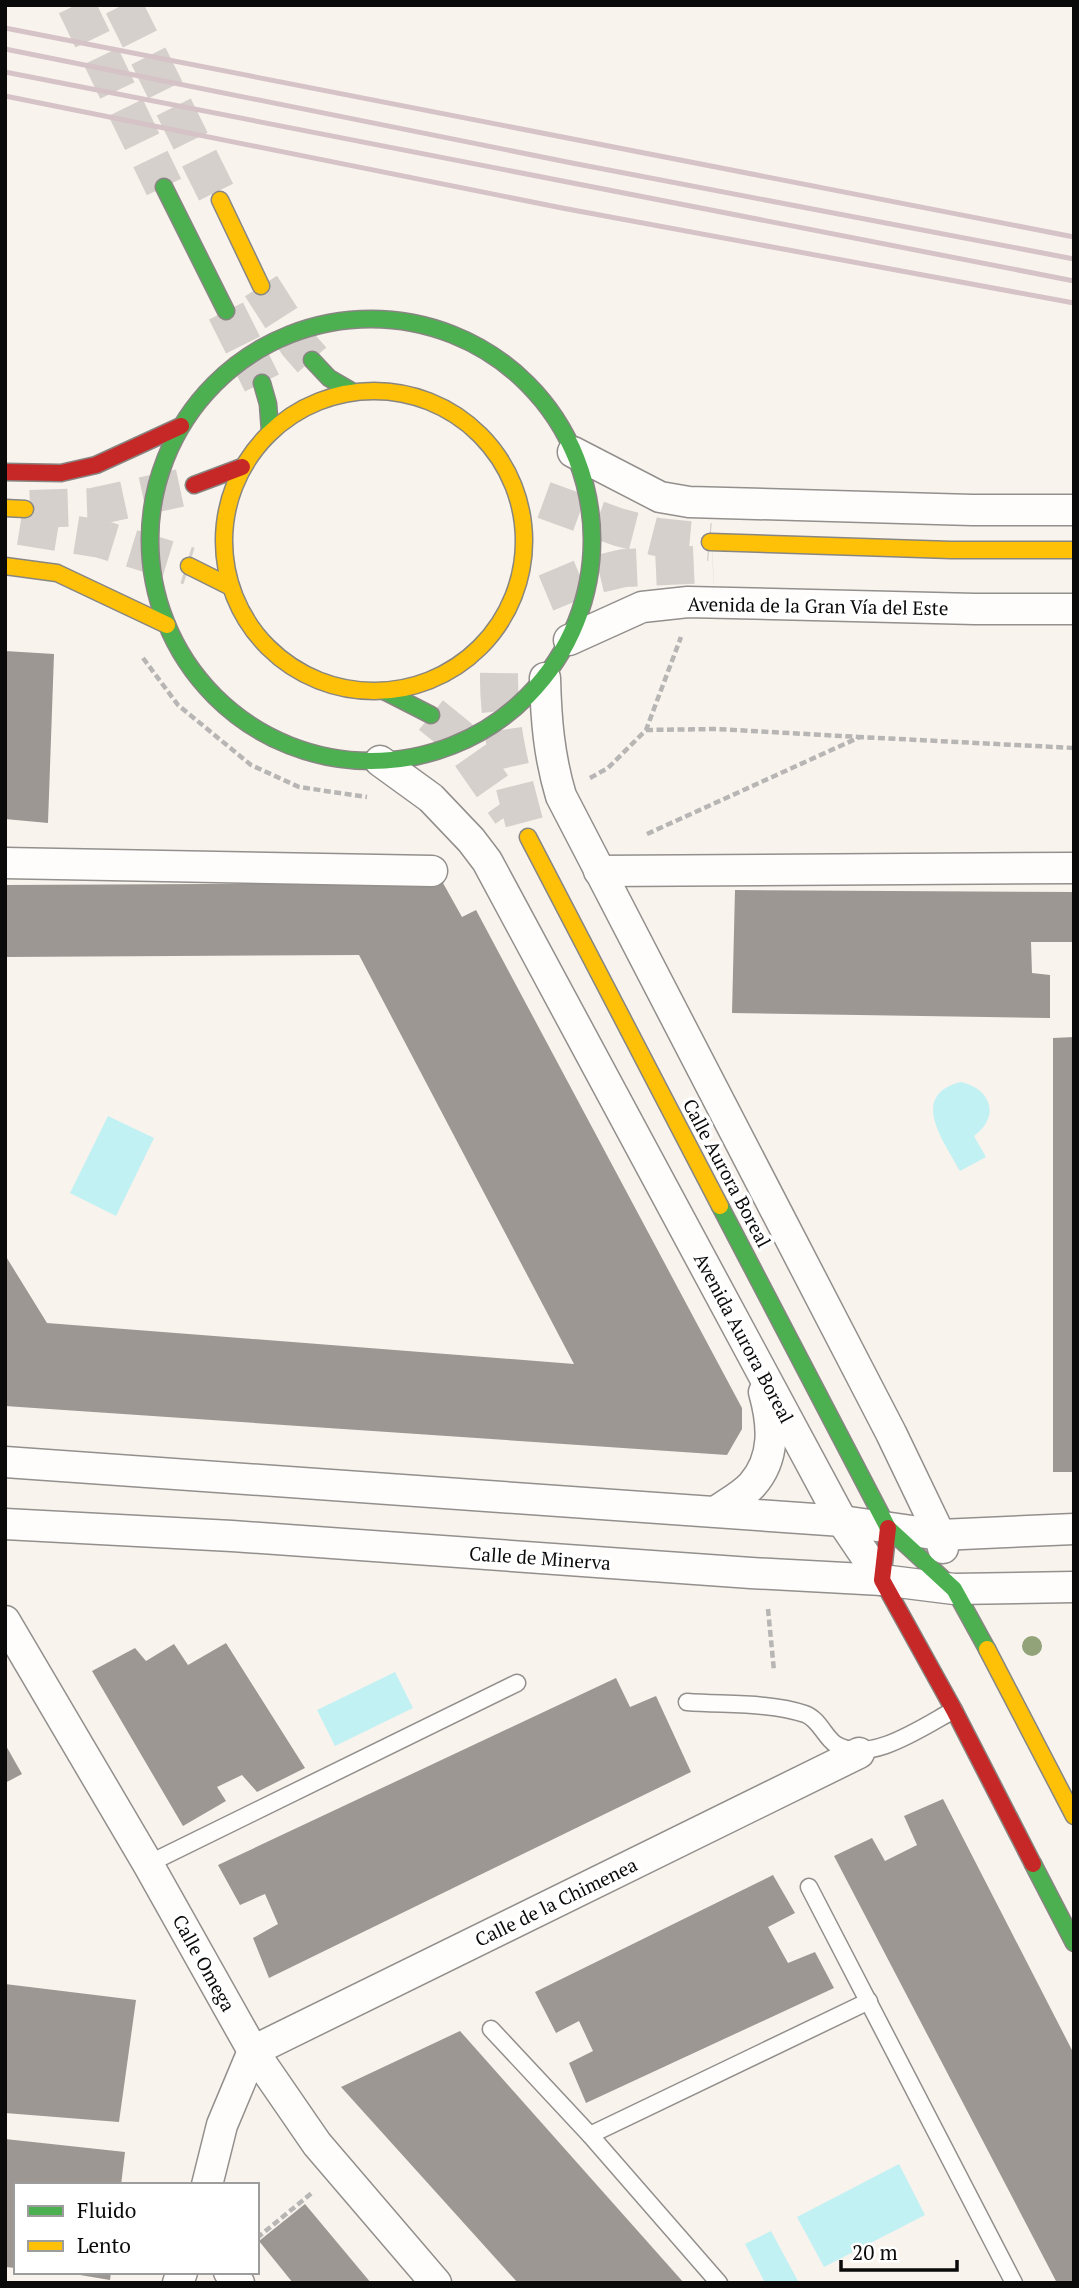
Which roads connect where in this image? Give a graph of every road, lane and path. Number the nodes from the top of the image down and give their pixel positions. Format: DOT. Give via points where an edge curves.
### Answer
graph roads {
  1 [pos="164,187"];
  2 [pos="220,200"];
  3 [pos="261,286"];
  4 [pos="226,311"];
  5 [pos="312,360"];
  6 [pos="262,383"];
  7 [pos="354,392"];
  8 [pos="181,426"];
  9 [pos="270,431"];
  10 [pos="573,452"];
  11 [pos="243,467"];
  12 [pos="5,472"];
  13 [pos="512,482"];
  14 [pos="194,485"];
  15 [pos="534,494"];
  16 [pos="5,508"];
  17 [pos="25,509"];
  18 [pos="1074,510"];
  19 [pos="710,542"];
  20 [pos="1074,551"];
  21 [pos="5,566"];
  22 [pos="189,566"];
  23 [pos="231,587"];
  24 [pos="533,598"];
  25 [pos="509,608"];
  26 [pos="1074,609"];
  27 [pos="167,625"];
  28 [pos="498,626"];
  29 [pos="684,632"];
  30 [pos="569,640"];
  31 [pos="137,650"];
  32 [pos="498,650"];
  33 [pos="545,677"];
  34 [pos="384,691"];
  35 [pos="431,715"];
  36 [pos="646,730"];
  37 [pos="860,737"];
  38 [pos="1074,748"];
  39 [pos="380,761"];
  40 [pos="589,779"];
  41 [pos="377,801"];
  42 [pos="646,835"];
  43 [pos="528,837"];
  44 [pos="5,863"];
  45 [pos="1074,868"];
  46 [pos="432,870"];
  47 [pos="599,871"];
  48 [pos="754,1354"];
  49 [pos="5,1462"];
  50 [pos="717,1511"];
  51 [pos="842,1521"];
  52 [pos="5,1524"];
  53 [pos="888,1528"];
  54 [pos="1074,1529"];
  55 [pos="940,1535"];
  56 [pos="882,1580"];
  57 [pos="1074,1587"];
  58 [pos="954,1590"];
  59 [pos="768,1604"];
  60 [pos="5,1621"];
  61 [pos="774,1671"];
  62 [pos="517,1683"];
  63 [pos="687,1702"];
  64 [pos="954,1710"];
  65 [pos="859,1753"];
  66 [pos="1074,1816"];
  67 [pos="148,1864"];
  68 [pos="809,1887"];
  69 [pos="1074,1943"];
  70 [pos="869,2001"];
  71 [pos="491,2029"];
  72 [pos="253,2051"];
  73 [pos="590,2135"];
  74 [pos="208,2183"];
  75 [pos="314,2191"];
  76 [pos="259,2236"];
  77 [pos="436,2283"];
  78 [pos="719,2283"];
  79 [pos="1014,2283"];
  1 -- 4 [label="main road"];
  2 -- 3 [label="main road"];
  5 -- 7 [label="main road" via="329,378"];
  6 -- 9 [label="main road"];
  7 -- 9 [label="main road" via="309,404"];
  7 -- 13 [label="main road" via="402,393 448,410 486,441"];
  8 -- 10 [label="main road" via="216,381 271,343 317,325 398,321 452,335 512,370 552,414"];
  8 -- 12 [label="main road" via="96,465 61,473"];
  8 -- 27 [label="main road" via="161,469 150,528 152,571"];
  9 -- 11 [label="main road"];
  10 -- 18 [label="street" via="660,497 689,502"];
  10 -- 30 [label="main road" via="586,487 592,559 585,597"];
  11 -- 14 [label="main road"];
  11 -- 23 [label="main road" via="227,505 224,526"];
  13 -- 15 [label="main road"];
  13 -- 25 [label="main road" via="522,513 524,545 520,578"];
  16 -- 17 [label="main road"];
  19 -- 20 [label="main road"];
  21 -- 27 [label="main road" via="57,573"];
  22 -- 23 [label="main road"];
  23 -- 34 [label="main road" via="249,625 293,667 330,685"];
  24 -- 25 [label="main road"];
  25 -- 28 [label="main road"];
  26 -- 30 [label="street, Avenida de la Gran Vía del Este" via="688,602 642,607"];
  27 -- 39 [label="main road" via="203,684 245,723 323,757"];
  28 -- 32 [label="main road"];
  28 -- 34 [label="main road" via="471,656 447,673"];
  29 -- 36 [label="path"];
  30 -- 33 [label="main road"];
  31 -- 41 [label="path" via="178,705 251,765 299,787"];
  33 -- 39 [label="main road" via="512,712 473,737 426,755"];
  33 -- 47 [label="street" via="552,767 561,796"];
  34 -- 35 [label="main road"];
  36 -- 37 [label="path"];
  36 -- 40 [label="path" via="608,768"];
  37 -- 38 [label="path"];
  37 -- 42 [label="path"];
  39 -- 48 [label="street, Avenida Aurora Boreal" via="431,798 487,861"];
  43 -- 53 [label="main road, Calle Aurora Boreal"];
  44 -- 46 [label="street"];
  45 -- 47 [label="street"];
  47 -- 55 [label="street"];
  48 -- 50 [label="street" via="772,1422 767,1464 751,1486"];
  48 -- 51 [label="street, Avenida Aurora Boreal"];
  49 -- 50 [label="street"];
  50 -- 51 [label="street"];
  51 -- 53 [label="street"];
  51 -- 56 [label="street, Avenida Aurora Boreal"];
  52 -- 56 [label="street, Calle de Minerva"];
  53 -- 55 [label="street"];
  53 -- 56 [label="main road"];
  53 -- 58 [label="main road, Calle Aurora Boreal"];
  54 -- 55 [label="street"];
  55 -- 58 [label="street"];
  56 -- 58 [label="street, Calle de Minerva"];
  56 -- 64 [label="main road, Avenida Aurora Boreal"];
  57 -- 58 [label="street, Calle de Minerva"];
  58 -- 66 [label="main road"];
  59 -- 61 [label="path"];
  60 -- 67 [label="street, Calle Omega"];
  62 -- 67 [label="lane"];
  63 -- 65 [label="lane" via="789,1710 810,1716 835,1744"];
  64 -- 65 [label="lane" via="887,1745"];
  64 -- 69 [label="main road, Avenida Aurora Boreal"];
  65 -- 72 [label="street, Calle de la Chimenea"];
  67 -- 72 [label="street, Calle Omega"];
  68 -- 70 [label="lane"];
  70 -- 73 [label="lane"];
  70 -- 79 [label="lane"];
  71 -- 73 [label="lane"];
  72 -- 74 [label="street" via="222,2125"];
  72 -- 77 [label="street, Calle Omega" via="317,2144"];
  73 -- 78 [label="lane"];
  75 -- 76 [label="path"];
}
